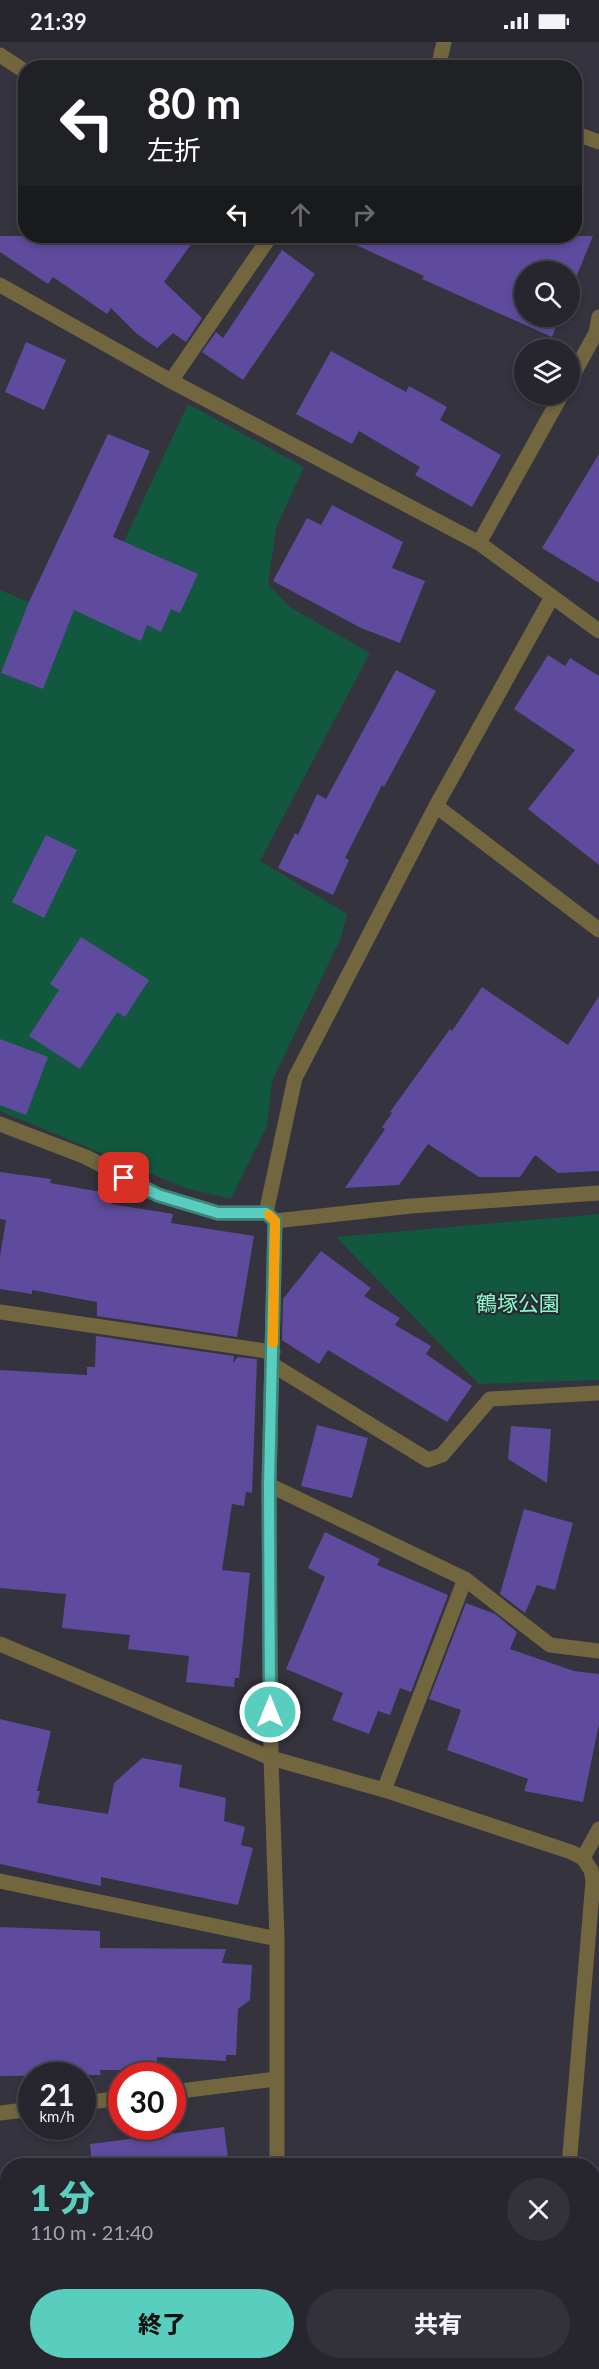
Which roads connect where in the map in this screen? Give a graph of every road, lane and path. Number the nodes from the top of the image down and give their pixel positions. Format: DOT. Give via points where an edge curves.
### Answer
graph roads {
  1 [pos="5,42"];
  2 [pos="444,42"];
  3 [pos="0,49"];
  4 [pos="0,55"];
  5 [pos="440,60"];
  6 [pos="18,67"];
  7 [pos="582,135"];
  8 [pos="599,142"];
  9 [pos="266,243"];
  10 [pos="0,285"];
  11 [pos="599,316"];
  12 [pos="580,362"];
  13 [pos="171,381"];
  14 [pos="556,405"];
  15 [pos="480,543"];
  16 [pos="552,597"];
  17 [pos="599,631"];
  18 [pos="436,807"];
  19 [pos="599,930"];
  20 [pos="0,1124"];
  21 [pos="599,1193"];
  22 [pos="270,1217"];
  23 [pos="0,1312"];
  24 [pos="273,1358"];
  25 [pos="599,1393"];
  26 [pos="269,1485"];
  27 [pos="465,1579"];
  28 [pos="0,1644"];
  29 [pos="599,1651"];
  30 [pos="271,1758"];
  31 [pos="384,1790"];
  32 [pos="599,1829"];
  33 [pos="583,1858"];
  34 [pos="0,1881"];
  35 [pos="277,1939"];
  36 [pos="276,2079"];
  37 [pos="186,2090"];
  38 [pos="18,2111"];
  39 [pos="0,2113"];
  40 [pos="277,2158"];
  41 [pos="571,2158"];
  1 -- 3 [label="street"];
  2 -- 5 [label="street"];
  4 -- 6 [label="street"];
  7 -- 8 [label="street"];
  9 -- 13 [label="street"];
  10 -- 13 [label="street"];
  11 -- 12 [label="street" via="596,333"];
  13 -- 15 [label="street"];
  14 -- 15 [label="street"];
  15 -- 16 [label="street"];
  16 -- 17 [label="street"];
  16 -- 18 [label="street"];
  18 -- 19 [label="street"];
  18 -- 22 [label="street" via="295,1078"];
  20 -- 22 [label="street" via="86,1157 158,1195 218,1213"];
  21 -- 22 [label="street"];
  22 -- 24 [label="street"];
  23 -- 24 [label="street"];
  24 -- 25 [label="street" via="428,1460 442,1455 490,1399"];
  24 -- 26 [label="street"];
  26 -- 27 [label="street"];
  26 -- 30 [label="street"];
  27 -- 29 [label="street" via="550,1646"];
  27 -- 31 [label="street"];
  28 -- 30 [label="street"];
  30 -- 31 [label="street"];
  30 -- 35 [label="street"];
  31 -- 33 [label="street"];
  32 -- 33 [label="street"];
  33 -- 41 [label="street" via="593,1881"];
  34 -- 35 [label="street"];
  35 -- 36 [label="street"];
  36 -- 37 [label="street"];
  36 -- 40 [label="street"];
  38 -- 39 [label="street"];
}
